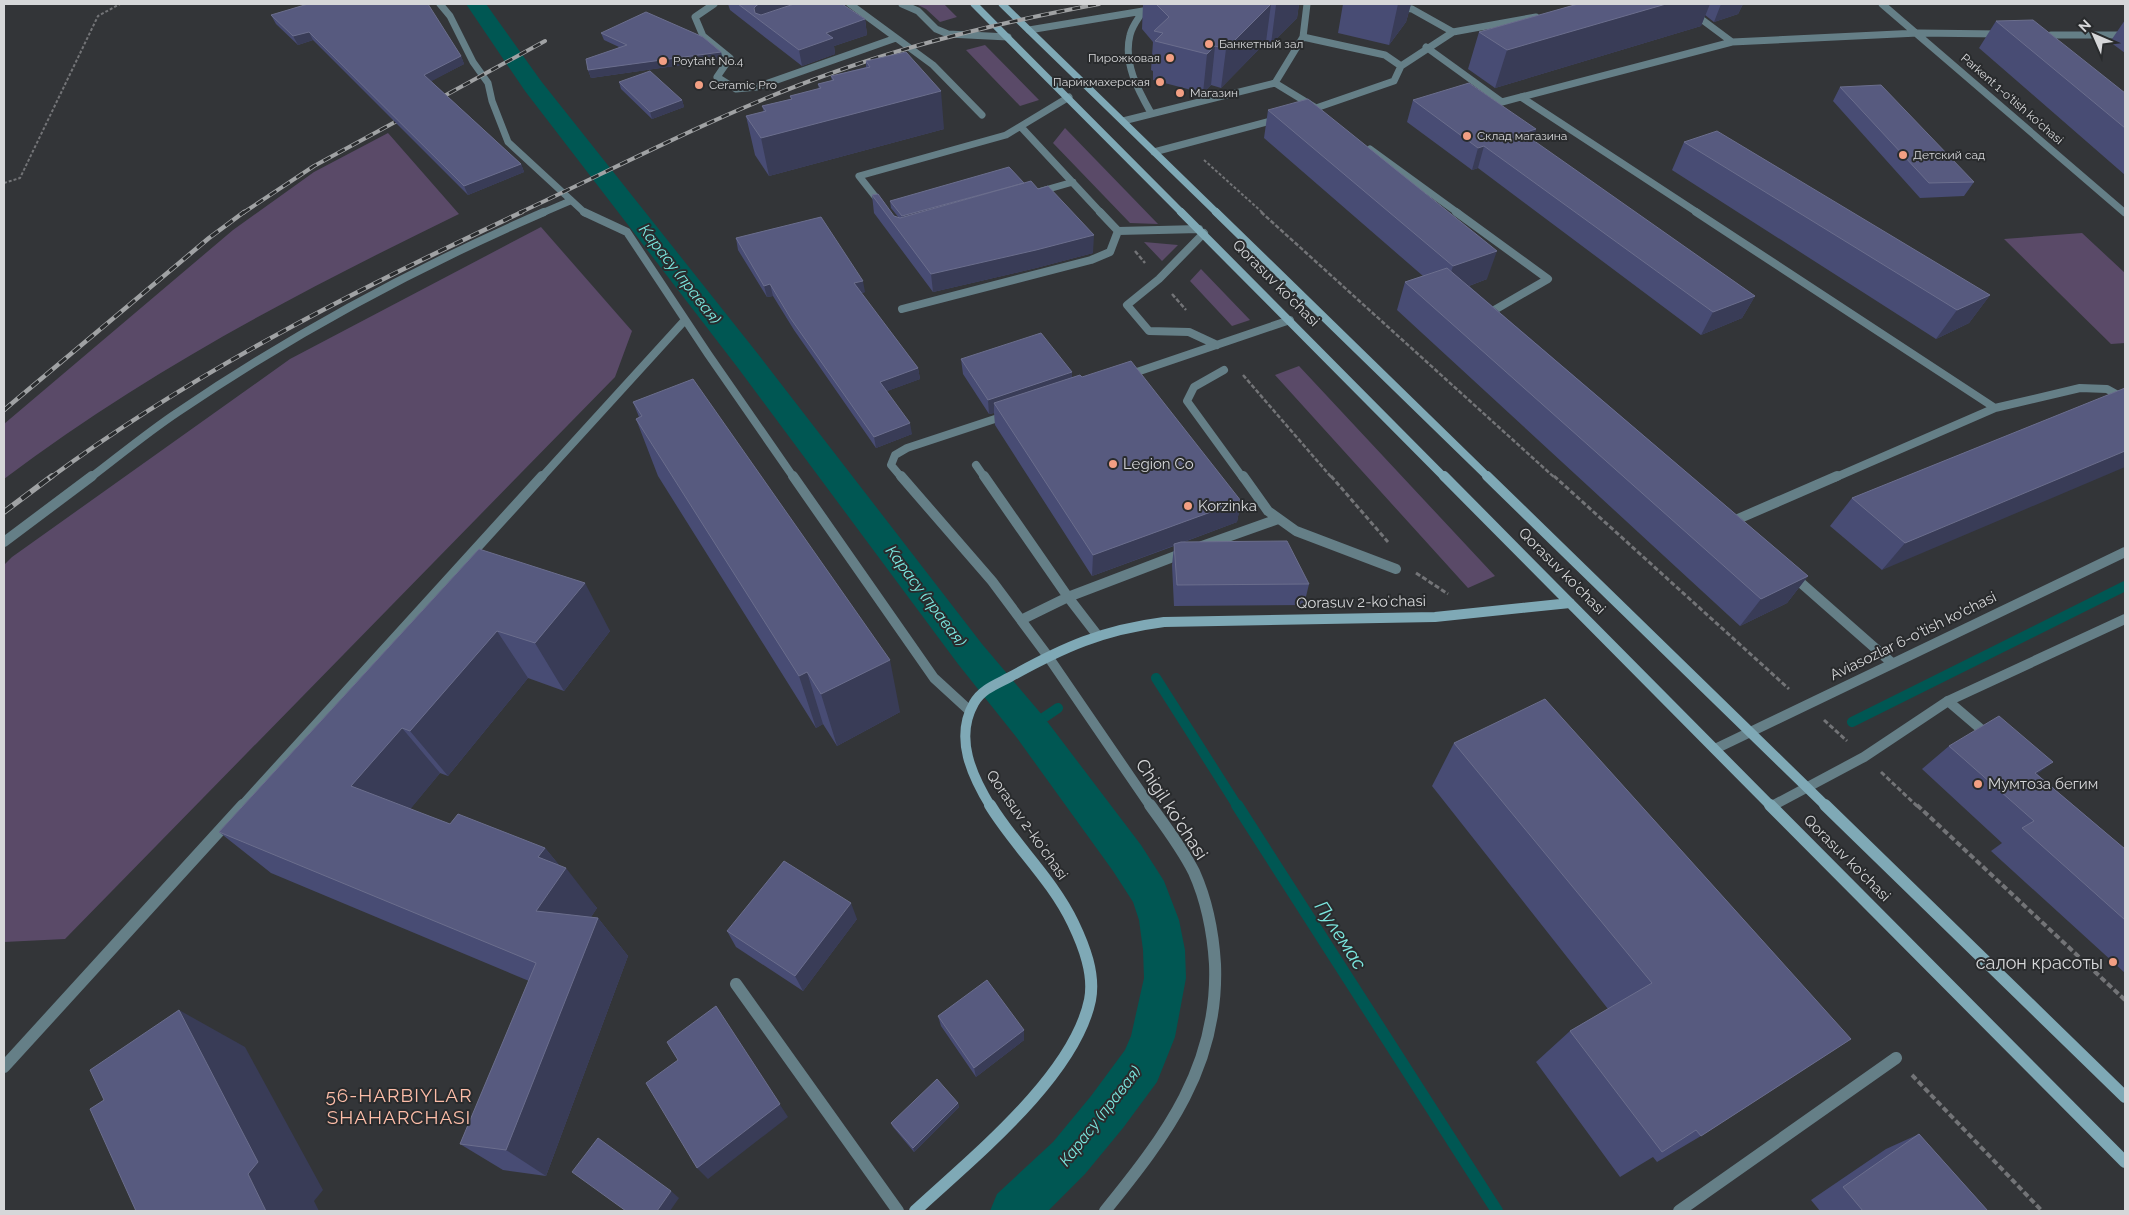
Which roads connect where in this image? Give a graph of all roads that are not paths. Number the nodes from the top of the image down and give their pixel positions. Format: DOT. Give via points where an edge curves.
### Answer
graph roads {
  1 [pos="440,4"];
  2 [pos="714,4"];
  3 [pos="850,4"];
  4 [pos="902,4"];
  5 [pos="974,4"];
  6 [pos="1002,4"];
  7 [pos="1307,4"];
  8 [pos="1681,4"];
  9 [pos="1882,4"];
  10 [pos="1386,6"];
  11 [pos="1167,7"];
  12 [pos="1143,11"];
  13 [pos="1541,16"];
  14 [pos="1029,30"];
  15 [pos="1453,32"];
  16 [pos="1918,33"];
  17 [pos="2013,34"];
  18 [pos="2042,35"];
  19 [pos="2051,35"];
  20 [pos="2125,35"];
  21 [pos="1008,36"];
  22 [pos="1303,37"];
  23 [pos="896,38"];
  24 [pos="2058,41"];
  25 [pos="1732,42"];
  26 [pos="1426,47"];
  27 [pos="1401,66"];
  28 [pos="1275,83"];
  29 [pos="1069,97"];
  30 [pos="1521,97"];
  31 [pos="1316,108"];
  32 [pos="1307,111"];
  33 [pos="1151,113"];
  34 [pos="1324,114"];
  35 [pos="982,115"];
  36 [pos="1289,116"];
  37 [pos="1123,121"];
  38 [pos="1021,127"];
  39 [pos="1363,144"];
  40 [pos="1154,152"];
  41 [pos="1073,182"];
  42 [pos="1025,195"];
  43 [pos="570,201"];
  44 [pos="2125,213"];
  45 [pos="889,215"];
  46 [pos="1118,231"];
  47 [pos="1201,231"];
  48 [pos="902,309"];
  49 [pos="685,320"];
  50 [pos="1290,320"];
  51 [pos="1506,325"];
  52 [pos="1217,345"];
  53 [pos="1224,370"];
  54 [pos="1123,376"];
  55 [pos="2125,399"];
  56 [pos="1995,408"];
  57 [pos="1020,410"];
  58 [pos="976,465"];
  59 [pos="1724,516"];
  60 [pos="1278,519"];
  61 [pos="1732,522"];
  62 [pos="1739,528"];
  63 [pos="4,542"];
  64 [pos="2125,552"];
  65 [pos="1783,567"];
  66 [pos="1396,570"];
  67 [pos="1068,597"];
  68 [pos="1570,603"];
  69 [pos="1023,619"];
  70 [pos="2125,619"];
  71 [pos="1098,636"];
  72 [pos="1047,655"];
  73 [pos="1892,663"];
  74 [pos="1948,701"];
  75 [pos="970,711"];
  76 [pos="1750,732"];
  77 [pos="2000,746"];
  78 [pos="1715,749"];
  79 [pos="1807,787"];
  80 [pos="1772,806"];
  81 [pos="736,984"];
  82 [pos="1896,1058"];
  83 [pos="4,1067"];
  84 [pos="2125,1097"];
  85 [pos="2125,1162"];
  86 [pos="898,1211"];
  87 [pos="915,1211"];
  88 [pos="1105,1211"];
  89 [pos="1679,1211"];
  1 -- 43 [label="street" via="450,16 472,62 488,83 508,142"];
  2 -- 23 [label="street" via="695,17 703,36 730,58 717,77 736,88 757,87"];
  3 -- 23 [label="street"];
  4 -- 21 [label="street" via="918,11 936,29 948,34"];
  5 -- 21 [label="main road, Qorasuv ko'chasi"];
  6 -- 14 [label="main road, Qorasuv ko'chasi"];
  7 -- 22 [label="street"];
  8 -- 25 [label="street"];
  9 -- 16 [label="street, Parkent 1-o'tish ko'chasi"];
  10 -- 15 [label="street" via="1412,9"];
  11 -- 12 [label="street"];
  12 -- 14 [label="street"];
  12 -- 33 [label="street" via="1130,35 1129,50 1133,80"];
  13 -- 15 [label="street"];
  14 -- 37 [label="main road, Qorasuv ko'chasi"];
  15 -- 26 [label="street"];
  16 -- 17 [label="street"];
  16 -- 25 [label="street"];
  16 -- 44 [label="street, Parkent 1-o'tish ko'chasi"];
  18 -- 19 [label="street"];
  19 -- 20 [label="street"];
  19 -- 24 [label="street"];
  21 -- 29 [label="main road, Qorasuv ko'chasi"];
  22 -- 27 [label="street" via="1385,55"];
  22 -- 28 [label="street"];
  23 -- 35 [label="street" via="933,65"];
  25 -- 30 [label="street"];
  26 -- 27 [label="street"];
  26 -- 30 [label="street" via="1502,102"];
  27 -- 31 [label="street" via="1394,81"];
  28 -- 31 [label="street"];
  28 -- 33 [label="street"];
  29 -- 38 [label="street"];
  29 -- 47 [label="main road, Qorasuv ko'chasi"];
  30 -- 56 [label="street"];
  31 -- 32 [label="street"];
  31 -- 34 [label="street"];
  33 -- 37 [label="street"];
  36 -- 40 [label="street"];
  37 -- 40 [label="main road, Qorasuv ko'chasi"];
  38 -- 41 [label="street"];
  38 -- 45 [label="street" via="1006,135 859,176"];
  39 -- 51 [label="street" via="1548,279 1491,312"];
  40 -- 76 [label="main road, Qorasuv ko'chasi"];
  41 -- 42 [label="street"];
  41 -- 46 [label="street"];
  43 -- 49 [label="street" via="595,220 627,232"];
  43 -- 63 [label="street" via="394,283 287,343 178,412"];
  46 -- 47 [label="street"];
  46 -- 48 [label="street" via="1110,252 1091,260"];
  47 -- 50 [label="main road, Qorasuv ko'chasi"];
  47 -- 52 [label="street" via="1159,279 1127,305 1149,331 1189,332"];
  49 -- 75 [label="street" via="934,678"];
  49 -- 83 [label="street"];
  50 -- 52 [label="street"];
  50 -- 68 [label="main road, Qorasuv ko'chasi"];
  52 -- 54 [label="street"];
  53 -- 60 [label="street" via="1194,387 1187,401 1268,511"];
  55 -- 56 [label="street" via="2107,389 2080,388"];
  56 -- 61 [label="street"];
  57 -- 69 [label="street, Chigil ko'chasi" via="907,448 895,455 891,465"];
  58 -- 67 [label="street"];
  59 -- 61 [label="street"];
  60 -- 66 [label="street" via="1296,531"];
  60 -- 67 [label="street"];
  61 -- 62 [label="street"];
  64 -- 73 [label="street, Aviasozlar 6-o'tish ko'chasi"];
  65 -- 73 [label="street"];
  67 -- 69 [label="street"];
  67 -- 71 [label="street"];
  68 -- 71 [label="main road, Qorasuv 2-koʻchasi" via="1436,616 1168,622 1142,624"];
  68 -- 78 [label="main road, Qorasuv ko'chasi"];
  69 -- 72 [label="street, Chigil ko'chasi"];
  70 -- 74 [label="street"];
  71 -- 72 [label="main road, Qorasuv 2-koʻchasi"];
  72 -- 75 [label="main road, Qorasuv 2-koʻchasi" via="981,694"];
  72 -- 88 [label="street, Chigil ko'chasi" via="1188,861 1208,911 1213,937 1214,1005 1210,1034 1201,1061 1189,1087 1137,1172"];
  73 -- 76 [label="street, Aviasozlar 6-o'tish ko'chasi"];
  74 -- 77 [label="street"];
  74 -- 79 [label="street" via="1864,757"];
  75 -- 87 [label="main road, Qorasuv 2-koʻchasi" via="964,739 970,770 981,792 1060,900 1086,958 1090,1000 1081,1028 1066,1055 1025,1106"];
  76 -- 78 [label="street, Aviasozlar 6-o'tish ko'chasi"];
  76 -- 79 [label="main road, Qorasuv ko'chasi"];
  78 -- 80 [label="main road, Qorasuv ko'chasi"];
  79 -- 80 [label="street"];
  79 -- 84 [label="main road, Qorasuv ko'chasi"];
  80 -- 85 [label="main road, Qorasuv ko'chasi"];
  81 -- 86 [label="street"];
  82 -- 89 [label="street"];
}
